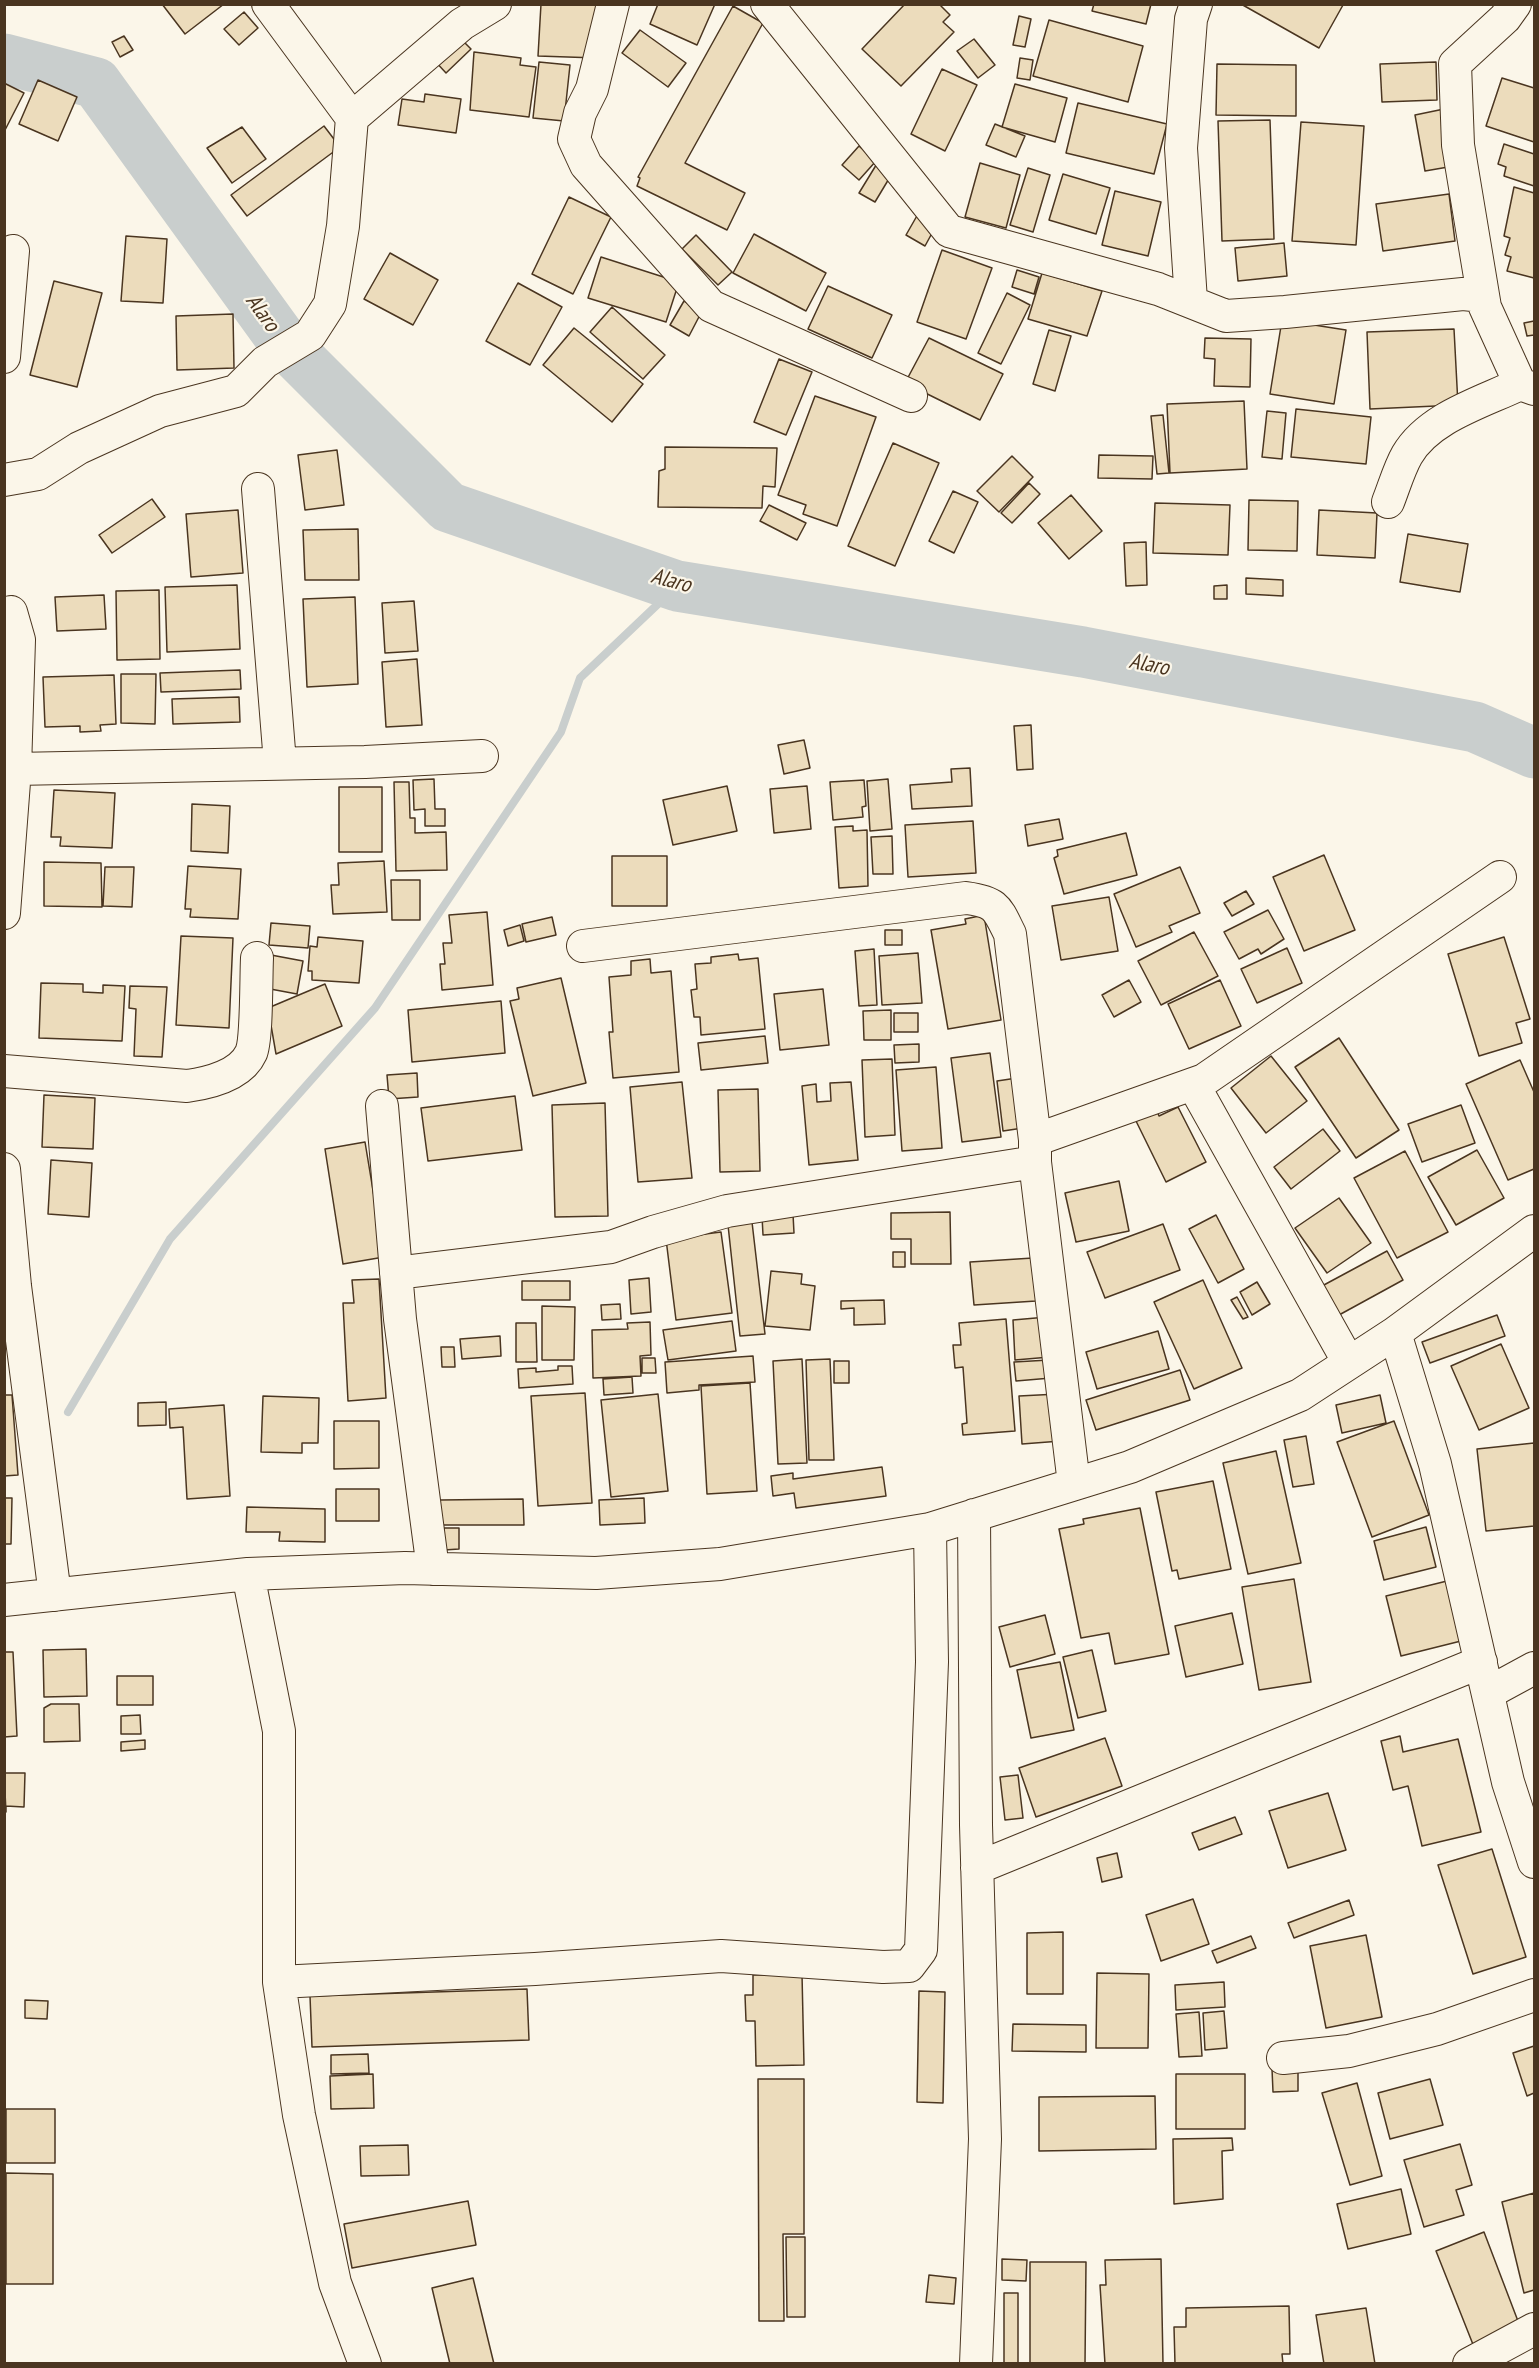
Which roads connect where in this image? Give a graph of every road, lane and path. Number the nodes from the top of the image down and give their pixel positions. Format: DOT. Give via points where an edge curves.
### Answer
graph roads {
  1 [pos="267,4"];
  2 [pos="495,4"];
  3 [pos="613,4"];
  4 [pos="767,4"];
  5 [pos="1196,4"];
  6 [pos="1515,4"];
  7 [pos="352,118"];
  8 [pos="13,251"];
  9 [pos="1483,296"];
  10 [pos="1191,301"];
  11 [pos="4,357"];
  12 [pos="1527,387"];
  13 [pos="911,396"];
  14 [pos="4,480"];
  15 [pos="258,489"];
  16 [pos="1388,502"];
  17 [pos="11,612"];
  18 [pos="482,756"];
  19 [pos="280,763"];
  20 [pos="15,769"];
  21 [pos="1500,877"];
  22 [pos="4,913"];
  23 [pos="583,946"];
  24 [pos="257,958"];
  25 [pos="4,1071"];
  26 [pos="1193,1084"];
  27 [pos="382,1106"];
  28 [pos="1035,1151"];
  29 [pos="4,1169"];
  30 [pos="1534,1231"];
  31 [pos="396,1273"];
  32 [pos="10,1286"];
  33 [pos="1395,1333"];
  34 [pos="1349,1363"];
  35 [pos="1074,1484"];
  36 [pos="974,1515"];
  37 [pos="930,1529"];
  38 [pos="433,1569"];
  39 [pos="249,1574"];
  40 [pos="55,1595"];
  41 [pos="4,1600"];
  42 [pos="1481,1662"];
  43 [pos="1534,1668"];
  44 [pos="1488,1693"];
  45 [pos="1534,1862"];
  46 [pos="977,1868"];
  47 [pos="279,1982"];
  48 [pos="1534,1995"];
  49 [pos="1283,2058"];
  50 [pos="1534,2329"];
  51 [pos="365,2364"];
  52 [pos="976,2364"];
  53 [pos="1469,2364"];
  1 -- 7 [label="street"];
  2 -- 7 [label="street" via="462,24"];
  3 -- 13 [label="street" via="592,89 580,113 574,139 586,165 711,306"];
  4 -- 10 [label="street" via="949,231"];
  5 -- 10 [label="street" via="1191,20 1181,148"];
  6 -- 9 [label="street" via="1455,64 1458,145"];
  7 -- 14 [label="street" via="343,226 330,304 310,335 265,362 236,391 160,411 79,448 38,474"];
  8 -- 11 [label="street"];
  9 -- 10 [label="street" via="1463,294 1226,316"];
  9 -- 12 [label="street"];
  12 -- 16 [label="street" via="1444,420 1423,435 1408,454"];
  15 -- 19 [label="street"];
  17 -- 20 [label="street" via="19,640"];
  18 -- 19 [label="street"];
  19 -- 20 [label="street"];
  20 -- 22 [label="street"];
  21 -- 26 [label="street"];
  23 -- 28 [label="street" via="966,898 986,900 996,906 1010,934"];
  24 -- 25 [label="street" via="252,1052 240,1069 187,1086"];
  26 -- 28 [label="street"];
  26 -- 34 [label="street"];
  27 -- 31 [label="street"];
  28 -- 31 [label="street" via="728,1211 611,1247"];
  28 -- 35 [label="street"];
  29 -- 32 [label="street"];
  30 -- 33 [label="street"];
  31 -- 38 [label="street"];
  32 -- 40 [label="street"];
  33 -- 34 [label="street"];
  33 -- 42 [label="street" via="1434,1464"];
  34 -- 35 [label="street" via="1300,1395 1130,1467"];
  35 -- 36 [label="street"];
  36 -- 37 [label="street"];
  36 -- 46 [label="street"];
  37 -- 38 [label="street" via="720,1564 596,1573"];
  37 -- 47 [label="street" via="932,1662 921,1950 909,1966 721,1956 535,1970"];
  38 -- 39 [label="street"];
  39 -- 40 [label="street"];
  39 -- 47 [label="street" via="279,1731"];
  40 -- 41 [label="street"];
  42 -- 44 [label="street"];
  42 -- 46 [label="street"];
  43 -- 44 [label="street"];
  44 -- 45 [label="street" via="1508,1782"];
  46 -- 52 [label="street" via="985,2139"];
  47 -- 51 [label="street" via="300,2115 335,2283"];
  48 -- 49 [label="street" via="1437,2029 1349,2051"];
  50 -- 53 [label="street"];
}
